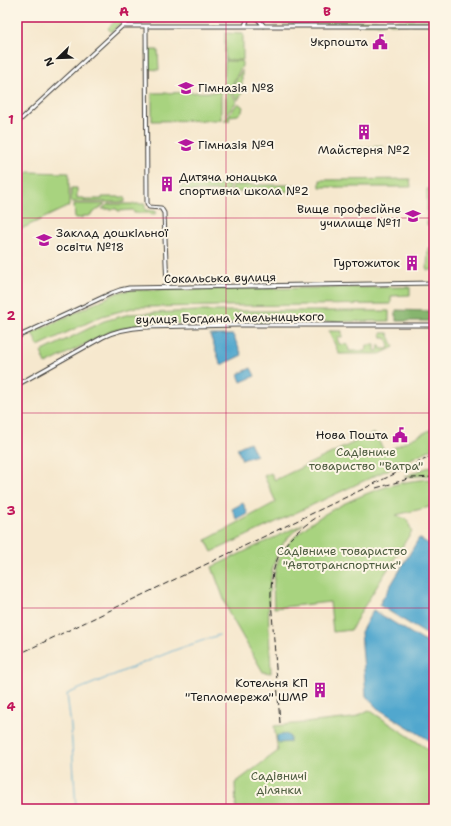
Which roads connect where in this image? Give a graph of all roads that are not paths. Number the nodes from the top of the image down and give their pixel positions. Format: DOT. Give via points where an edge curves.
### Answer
graph roads {
  1 [pos="132,17"];
  2 [pos="248,17"];
  3 [pos="256,17"];
  4 [pos="123,26"];
  5 [pos="146,26"];
  6 [pos="245,26"];
  7 [pos="264,26"];
  8 [pos="434,26"];
  9 [pos="17,123"];
  10 [pos="434,283"];
  11 [pos="166,287"];
  12 [pos="434,326"];
  13 [pos="17,338"];
  14 [pos="17,385"];
  1 -- 4 [label="street"];
  2 -- 6 [label="street"];
  3 -- 7 [label="street"];
  4 -- 5 [label="street"];
  4 -- 9 [label="street"];
  5 -- 6 [label="street"];
  5 -- 11 [label="street" via="147,203 149,207 161,208 164,213"];
  6 -- 7 [label="street"];
  7 -- 8 [label="street"];
  10 -- 11 [label="street, Сокальська вулиця"];
  11 -- 13 [label="street, Сокальська вулиця" via="120,290"];
  12 -- 14 [label="street, вулиця Богдана Хмельницького" via="238,325 132,328 103,337"];
}
